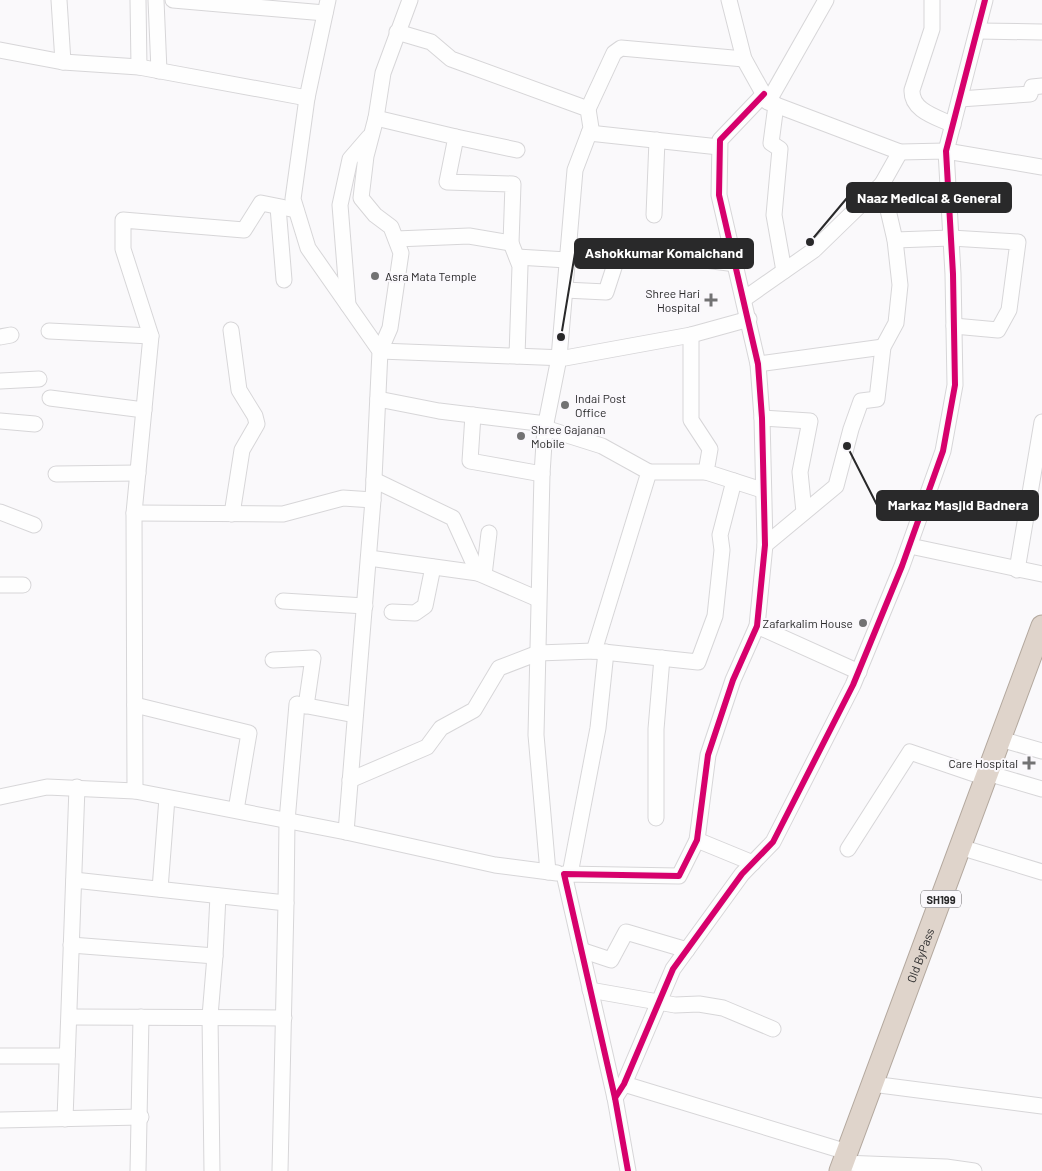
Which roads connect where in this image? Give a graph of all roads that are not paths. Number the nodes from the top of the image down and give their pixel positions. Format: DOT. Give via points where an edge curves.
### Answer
graph roads {
  1 [pos="59,0"];
  2 [pos="138,0"];
  3 [pos="156,0"];
  4 [pos="173,0"];
  5 [pos="410,0"];
  6 [pos="729,0"];
  7 [pos="826,0"];
  8 [pos="932,0"];
  9 [pos="985,0"];
  10 [pos="221,3"];
  11 [pos="326,7"];
  12 [pos="978,31"];
  13 [pos="397,32"];
  14 [pos="1042,32"];
  15 [pos="0,50"];
  16 [pos="744,59"];
  17 [pos="63,62"];
  18 [pos="139,68"];
  19 [pos="160,71"];
  20 [pos="1042,86"];
  21 [pos="307,98"];
  22 [pos="960,99"];
  23 [pos="769,100"];
  24 [pos="588,109"];
  25 [pos="376,118"];
  26 [pos="953,125"];
  27 [pos="589,133"];
  28 [pos="372,134"];
  29 [pos="456,137"];
  30 [pos="658,140"];
  31 [pos="719,147"];
  32 [pos="517,150"];
  33 [pos="946,151"];
  34 [pos="900,152"];
  35 [pos="1042,167"];
  36 [pos="882,184"];
  37 [pos="278,207"];
  38 [pos="296,210"];
  39 [pos="654,215"];
  40 [pos="951,238"];
  41 [pos="396,239"];
  42 [pos="896,240"];
  43 [pos="514,250"];
  44 [pos="567,260"];
  45 [pos="736,264"];
  46 [pos="784,271"];
  47 [pos="284,280"];
  48 [pos="565,290"];
  49 [pos="744,299"];
  50 [pos="348,306"];
  51 [pos="749,319"];
  52 [pos="954,326"];
  53 [pos="232,330"];
  54 [pos="50,331"];
  55 [pos="691,335"];
  56 [pos="151,336"];
  57 [pos="883,347"];
  58 [pos="380,350"];
  59 [pos="517,356"];
  60 [pos="559,358"];
  61 [pos="758,364"];
  62 [pos="39,380"];
  63 [pos="0,381"];
  64 [pos="50,398"];
  65 [pos="378,399"];
  66 [pos="144,410"];
  67 [pos="473,415"];
  68 [pos="762,418"];
  69 [pos="0,421"];
  70 [pos="1042,422"];
  71 [pos="35,424"];
  72 [pos="546,426"];
  73 [pos="649,472"];
  74 [pos="706,472"];
  75 [pos="138,473"];
  76 [pos="56,474"];
  77 [pos="542,474"];
  78 [pos="374,480"];
  79 [pos="734,481"];
  80 [pos="762,490"];
  81 [pos="373,500"];
  82 [pos="0,512"];
  83 [pos="804,512"];
  84 [pos="134,513"];
  85 [pos="232,514"];
  86 [pos="34,525"];
  87 [pos="489,533"];
  88 [pos="765,545"];
  89 [pos="910,546"];
  90 [pos="369,558"];
  91 [pos="433,567"];
  92 [pos="1017,570"];
  93 [pos="481,574"];
  94 [pos="1042,574"];
  95 [pos="0,585"];
  96 [pos="24,585"];
  97 [pos="538,599"];
  98 [pos="283,601"];
  99 [pos="365,606"];
  100 [pos="392,612"];
  101 [pos="757,626"];
  102 [pos="1042,626"];
  103 [pos="600,652"];
  104 [pos="538,653"];
  105 [pos="662,658"];
  106 [pos="273,660"];
  107 [pos="859,672"];
  108 [pos="135,705"];
  109 [pos="306,706"];
  110 [pos="355,715"];
  111 [pos="1000,739"];
  112 [pos="1042,751"];
  113 [pos="987,776"];
  114 [pos="350,780"];
  115 [pos="77,787"];
  116 [pos="1042,789"];
  117 [pos="135,791"];
  118 [pos="0,797"];
  119 [pos="167,798"];
  120 [pos="236,810"];
  121 [pos="656,818"];
  122 [pos="287,820"];
  123 [pos="346,832"];
  124 [pos="697,840"];
  125 [pos="960,847"];
  126 [pos="848,849"];
  127 [pos="753,862"];
  128 [pos="548,872"];
  129 [pos="1042,872"];
  130 [pos="567,874"];
  131 [pos="74,880"];
  132 [pos="160,889"];
  133 [pos="218,896"];
  134 [pos="286,904"];
  135 [pos="71,944"];
  136 [pos="581,950"];
  137 [pos="688,950"];
  138 [pos="215,956"];
  139 [pos="590,990"];
  140 [pos="659,1001"];
  141 [pos="210,1016"];
  142 [pos="70,1017"];
  143 [pos="141,1017"];
  144 [pos="284,1018"];
  145 [pos="774,1029"];
  146 [pos="0,1056"];
  147 [pos="67,1056"];
  148 [pos="624,1084"];
  149 [pos="872,1084"];
  150 [pos="615,1098"];
  151 [pos="1042,1106"];
  152 [pos="141,1116"];
  153 [pos="65,1119"];
  154 [pos="0,1120"];
  155 [pos="843,1162"];
  156 [pos="627,1165"];
  157 [pos="945,1169"];
  158 [pos="138,1171"];
  159 [pos="212,1171"];
  160 [pos="280,1171"];
  161 [pos="638,1171"];
  162 [pos="974,1171"];
  1 -- 17 [label="street"];
  2 -- 18 [label="street"];
  3 -- 19 [label="street"];
  4 -- 10 [label="street"];
  5 -- 13 [label="street"];
  6 -- 16 [label="street"];
  7 -- 23 [label="street"];
  8 -- 26 [label="street" via="932,29 912,90 913,100 918,107"];
  9 -- 12 [label="street"];
  10 -- 11 [label="street"];
  11 -- 21 [label="street"];
  12 -- 14 [label="street"];
  12 -- 22 [label="street"];
  13 -- 24 [label="street" via="432,42 451,59"];
  13 -- 25 [label="street" via="383,73"];
  15 -- 17 [label="street"];
  16 -- 23 [label="street"];
  16 -- 24 [label="street" via="621,48 614,53"];
  17 -- 18 [label="street"];
  18 -- 19 [label="street"];
  19 -- 21 [label="street"];
  20 -- 22 [label="street" via="1032,86 1030,94"];
  21 -- 38 [label="street" via="293,199"];
  22 -- 26 [label="street"];
  23 -- 31 [label="street" via="720,140"];
  23 -- 34 [label="street"];
  23 -- 46 [label="street" via="771,143 780,149 774,215"];
  24 -- 27 [label="street"];
  25 -- 28 [label="street"];
  25 -- 29 [label="street"];
  26 -- 33 [label="street"];
  27 -- 30 [label="street"];
  27 -- 44 [label="street" via="575,170"];
  28 -- 41 [label="street" via="361,198 391,227"];
  28 -- 50 [label="street" via="350,159 340,205"];
  29 -- 32 [label="street"];
  29 -- 43 [label="street" via="446,182 513,184"];
  30 -- 31 [label="street"];
  30 -- 39 [label="street"];
  31 -- 45 [label="street" via="719,195"];
  33 -- 34 [label="street"];
  33 -- 35 [label="street"];
  33 -- 40 [label="street"];
  34 -- 36 [label="street"];
  36 -- 42 [label="street"];
  36 -- 46 [label="street" via="814,250"];
  37 -- 38 [label="street"];
  37 -- 47 [label="street"];
  37 -- 56 [label="street" via="261,203 244,230 123,220 123,249"];
  38 -- 50 [label="street" via="308,248"];
  40 -- 42 [label="street"];
  40 -- 52 [label="street"];
  40 -- 52 [label="street" via="1018,242 1009,310 998,330"];
  41 -- 43 [label="street" via="469,236"];
  41 -- 58 [label="street" via="401,253 390,328"];
  42 -- 57 [label="street" via="900,285 896,322"];
  43 -- 44 [label="street"];
  43 -- 59 [label="street" via="520,266"];
  44 -- 48 [label="street"];
  45 -- 48 [label="street" via="620,249 606,292"];
  45 -- 49 [label="street"];
  46 -- 49 [label="street"];
  48 -- 60 [label="street"];
  49 -- 51 [label="street"];
  50 -- 58 [label="street"];
  51 -- 55 [label="street"];
  51 -- 61 [label="street"];
  52 -- 89 [label="street" via="955,385 943,451"];
  53 -- 85 [label="street" via="238,390 257,424 242,450"];
  54 -- 56 [label="street"];
  55 -- 60 [label="street"];
  55 -- 74 [label="street" via="690,420 710,449"];
  56 -- 66 [label="street"];
  57 -- 61 [label="street"];
  57 -- 83 [label="street" via="877,399 862,401 836,486"];
  58 -- 59 [label="street"];
  58 -- 65 [label="street"];
  59 -- 60 [label="street"];
  60 -- 72 [label="street"];
  61 -- 68 [label="street"];
  62 -- 63 [label="street"];
  64 -- 66 [label="street"];
  65 -- 67 [label="street"];
  65 -- 78 [label="street"];
  66 -- 75 [label="street"];
  67 -- 72 [label="street"];
  67 -- 77 [label="street" via="470,461"];
  68 -- 80 [label="street"];
  68 -- 83 [label="street" via="810,420 800,472"];
  69 -- 71 [label="street"];
  70 -- 92 [label="street"];
  72 -- 73 [label="street" via="602,446"];
  72 -- 77 [label="street"];
  73 -- 74 [label="street"];
  73 -- 103 [label="street"];
  74 -- 79 [label="street"];
  75 -- 76 [label="street"];
  75 -- 84 [label="street"];
  77 -- 97 [label="street"];
  78 -- 81 [label="street"];
  78 -- 93 [label="street" via="453,518"];
  79 -- 80 [label="street"];
  79 -- 105 [label="street" via="720,535 722,550 715,616 698,662"];
  80 -- 88 [label="street"];
  81 -- 85 [label="street" via="343,498 283,514"];
  81 -- 90 [label="street"];
  82 -- 86 [label="street"];
  83 -- 88 [label="street"];
  84 -- 85 [label="street"];
  84 -- 108 [label="street"];
  87 -- 93 [label="street"];
  88 -- 101 [label="street"];
  89 -- 92 [label="street"];
  89 -- 107 [label="street"];
  90 -- 91 [label="street"];
  90 -- 99 [label="street"];
  91 -- 93 [label="street"];
  91 -- 100 [label="street" via="425,606 415,613"];
  92 -- 94 [label="street"];
  93 -- 97 [label="street"];
  95 -- 96 [label="street"];
  97 -- 104 [label="street"];
  98 -- 99 [label="street"];
  99 -- 110 [label="street"];
  101 -- 107 [label="street"];
  101 -- 124 [label="street" via="733,680 708,755"];
  102 -- 111 [label="highway, Old ByPass / SH199"];
  103 -- 104 [label="street"];
  103 -- 105 [label="street"];
  103 -- 130 [label="street" via="598,728"];
  104 -- 114 [label="street" via="498,668 474,710 441,728 427,747"];
  104 -- 128 [label="street" via="536,735"];
  105 -- 121 [label="street" via="656,729"];
  106 -- 109 [label="street" via="313,658"];
  107 -- 127 [label="street" via="773,842"];
  108 -- 117 [label="street"];
  108 -- 120 [label="street" via="249,734"];
  109 -- 110 [label="street"];
  109 -- 122 [label="street" via="297,704"];
  110 -- 114 [label="street"];
  111 -- 112 [label="street"];
  111 -- 113 [label="highway, Old ByPass / SH199"];
  113 -- 116 [label="street"];
  113 -- 125 [label="highway, Old ByPass / SH199"];
  113 -- 126 [label="street" via="910,752"];
  114 -- 123 [label="street"];
  115 -- 117 [label="street"];
  115 -- 118 [label="street" via="36,788"];
  115 -- 131 [label="street"];
  117 -- 119 [label="street"];
  119 -- 120 [label="street"];
  119 -- 132 [label="street"];
  120 -- 122 [label="street"];
  122 -- 123 [label="street"];
  122 -- 134 [label="street"];
  123 -- 128 [label="street" via="495,865"];
  124 -- 127 [label="street"];
  124 -- 130 [label="street" via="679,876"];
  125 -- 129 [label="street"];
  125 -- 149 [label="highway, Old ByPass / SH199"];
  127 -- 137 [label="street"];
  128 -- 130 [label="street"];
  130 -- 136 [label="street"];
  131 -- 132 [label="street"];
  131 -- 135 [label="street"];
  132 -- 133 [label="street"];
  133 -- 134 [label="street"];
  133 -- 138 [label="street"];
  134 -- 144 [label="street"];
  135 -- 138 [label="street"];
  135 -- 142 [label="street"];
  136 -- 137 [label="street" via="611,960 626,932"];
  136 -- 139 [label="street"];
  137 -- 140 [label="street" via="674,969"];
  138 -- 141 [label="street"];
  139 -- 140 [label="street"];
  139 -- 150 [label="street"];
  140 -- 145 [label="street" via="731,1010"];
  140 -- 148 [label="street"];
  141 -- 143 [label="street"];
  141 -- 144 [label="street"];
  141 -- 159 [label="street"];
  142 -- 143 [label="street"];
  142 -- 147 [label="street"];
  143 -- 152 [label="street"];
  144 -- 160 [label="street"];
  146 -- 147 [label="street"];
  147 -- 153 [label="street"];
  148 -- 150 [label="street"];
  148 -- 155 [label="street"];
  149 -- 151 [label="street"];
  149 -- 155 [label="highway, Old ByPass / SH199"];
  150 -- 156 [label="street"];
  152 -- 153 [label="street"];
  152 -- 158 [label="street"];
  153 -- 154 [label="street"];
  155 -- 157 [label="street"];
  156 -- 161 [label="street"];
  157 -- 162 [label="street"];
}
